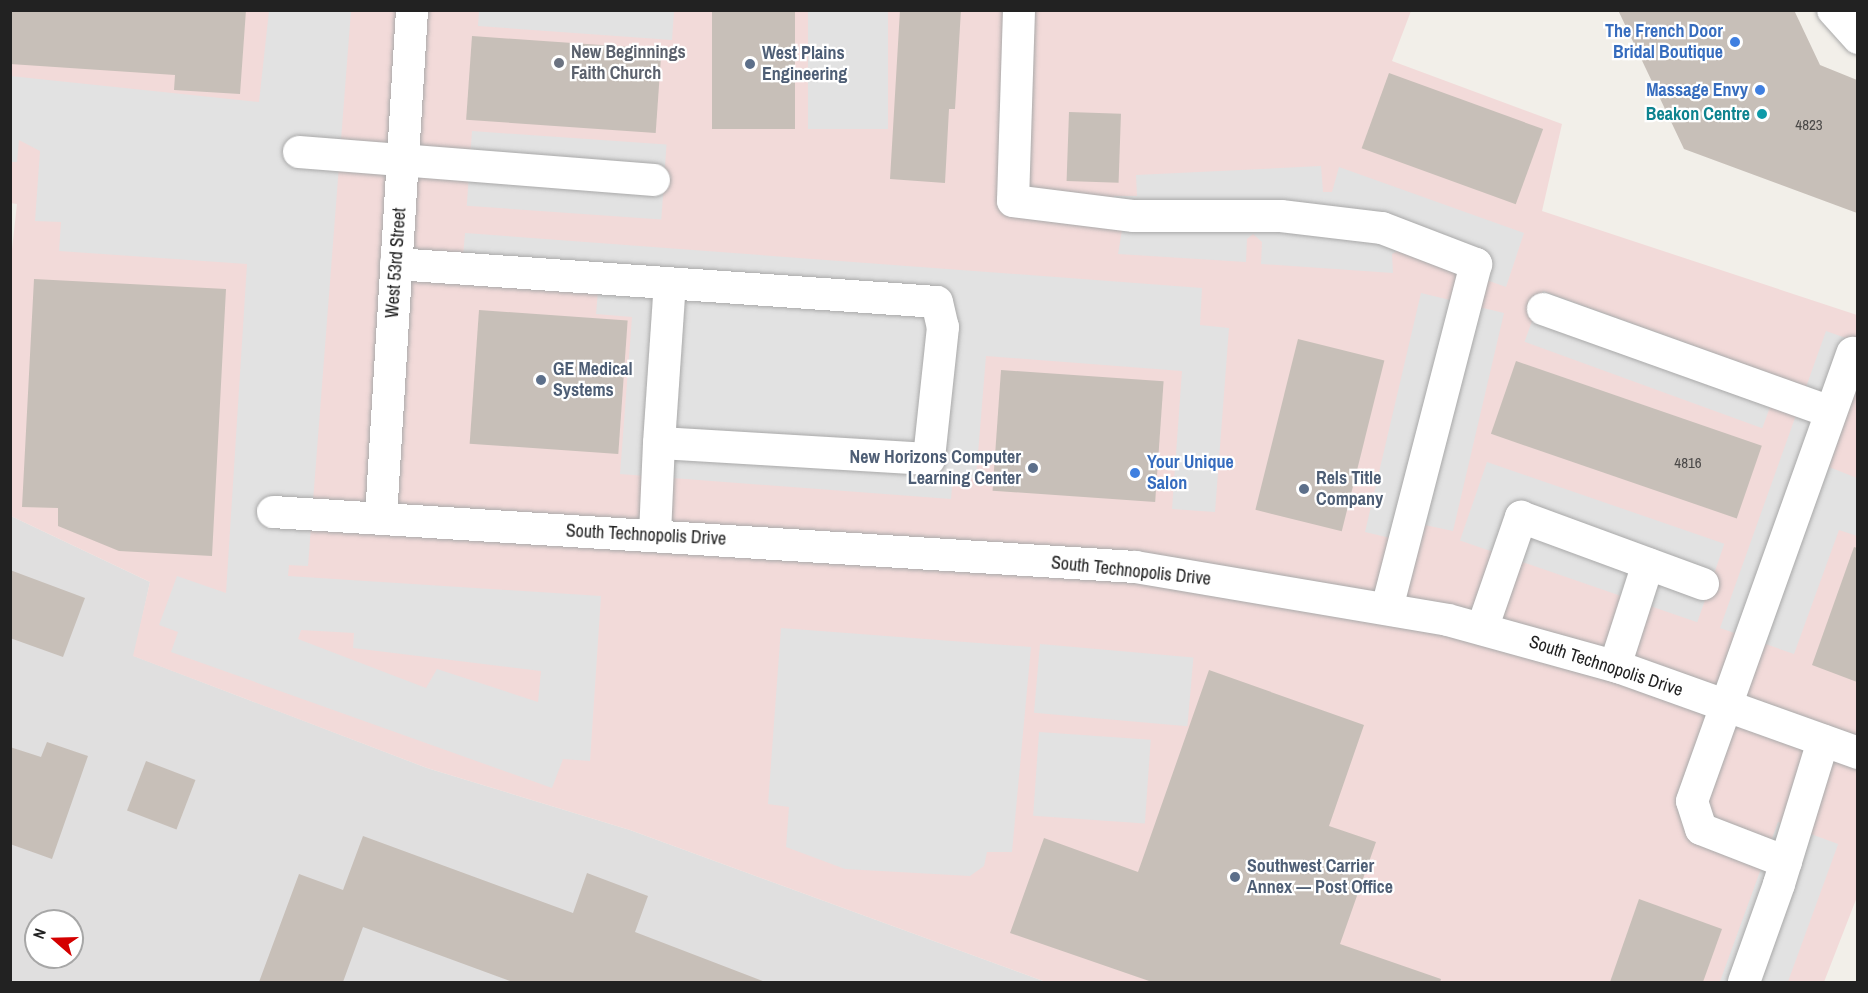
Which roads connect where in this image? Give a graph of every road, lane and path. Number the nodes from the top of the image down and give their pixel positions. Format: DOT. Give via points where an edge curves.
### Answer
graph roads {
  1 [pos="412,10"];
  2 [pos="1019,10"];
  3 [pos="299,152"];
  4 [pos="402,162"];
  5 [pos="654,180"];
  6 [pos="396,264"];
  7 [pos="669,283"];
  8 [pos="1543,309"];
  9 [pos="1852,353"];
  10 [pos="1830,412"];
  11 [pos="659,443"];
  12 [pos="273,512"];
  13 [pos="381,517"];
  14 [pos="655,536"];
  15 [pos="1648,564"];
  16 [pos="1703,584"];
  17 [pos="1387,608"];
  18 [pos="1482,629"];
  19 [pos="1615,666"];
  20 [pos="1725,706"];
  21 [pos="1823,741"];
  22 [pos="1857,753"];
  23 [pos="1786,862"];
  24 [pos="1744,982"];
  1 -- 4 [label="street, West 53rd Street"];
  2 -- 17 [label="street" via="1012,201 1134,216 1281,216 1382,228 1476,264"];
  3 -- 4 [label="street"];
  4 -- 5 [label="street"];
  4 -- 6 [label="street, West 53rd Street"];
  6 -- 7 [label="street"];
  6 -- 13 [label="street, West 53rd Street"];
  7 -- 11 [label="street"];
  7 -- 11 [label="street" via="937,302 944,327 929,459"];
  8 -- 10 [label="street"];
  9 -- 10 [label="street"];
  10 -- 20 [label="street"];
  11 -- 14 [label="street"];
  12 -- 13 [label="street, South Technopolis Drive"];
  13 -- 14 [label="street, South Technopolis Drive"];
  14 -- 17 [label="street, South Technopolis Drive" via="1135,567"];
  15 -- 16 [label="street"];
  15 -- 18 [label="street" via="1521,517"];
  15 -- 19 [label="street"];
  17 -- 18 [label="street, South Technopolis Drive"];
  18 -- 19 [label="street, South Technopolis Drive"];
  19 -- 20 [label="street, South Technopolis Drive"];
  20 -- 21 [label="street, South Technopolis Drive"];
  20 -- 23 [label="street" via="1692,801 1701,829"];
  21 -- 22 [label="street, South Technopolis Drive"];
  21 -- 23 [label="street"];
  23 -- 24 [label="street"];
}
